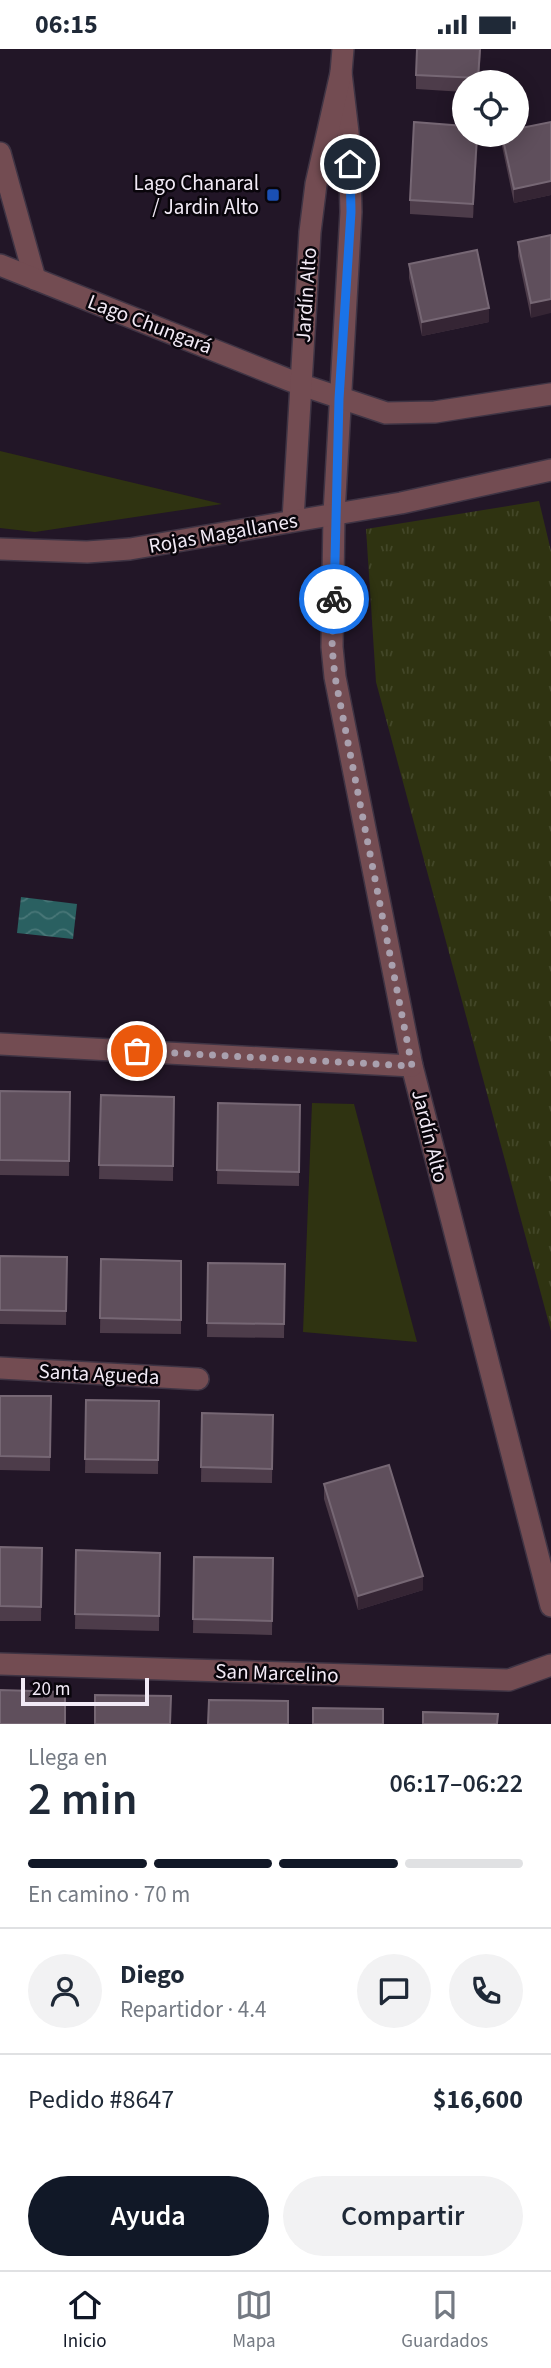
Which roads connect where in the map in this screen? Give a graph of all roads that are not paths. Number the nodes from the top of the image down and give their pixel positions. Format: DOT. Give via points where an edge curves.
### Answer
graph roads {
  1 [pos="342,49"];
  2 [pos="341,73"];
  3 [pos="0,153"];
  4 [pos="0,265"];
  5 [pos="35,279"];
  6 [pos="299,384"];
  7 [pos="551,394"];
  8 [pos="339,399"];
  9 [pos="551,463"];
  10 [pos="551,470"];
  11 [pos="527,475"];
  12 [pos="334,514"];
  13 [pos="292,520"];
  14 [pos="0,549"];
  15 [pos="0,1044"];
  16 [pos="412,1066"];
  17 [pos="0,1368"];
  18 [pos="198,1379"];
  19 [pos="551,1606"];
  20 [pos="0,1664"];
  21 [pos="551,1665"];
  1 -- 2 [label="street, Jardín Alto"];
  2 -- 6 [label="street, Jardín Alto" via="316,184"];
  2 -- 8 [label="street, Jardín Alto" via="351,212"];
  3 -- 5 [label="street"];
  4 -- 5 [label="street, Lago Chungará"];
  5 -- 6 [label="street, Lago Chungará"];
  6 -- 8 [label="street"];
  6 -- 13 [label="street, Jardín Alto"];
  7 -- 8 [label="street" via="410,415"];
  8 -- 12 [label="street, Jardín Alto"];
  9 -- 11 [label="street, Rojas Magallanes"];
  10 -- 11 [label="street, Rojas Magallanes"];
  11 -- 12 [label="street, Rojas Magallanes"];
  12 -- 13 [label="street, Rojas Magallanes"];
  12 -- 16 [label="street, Jardín Alto" via="335,677"];
  13 -- 14 [label="street, Rojas Magallanes" via="130,549"];
  15 -- 16 [label="street"];
  16 -- 19 [label="street, Jardín Alto"];
  17 -- 18 [label="street, Santa Agueda"];
  20 -- 21 [label="street, San Marcelino" via="509,1680"];
}
